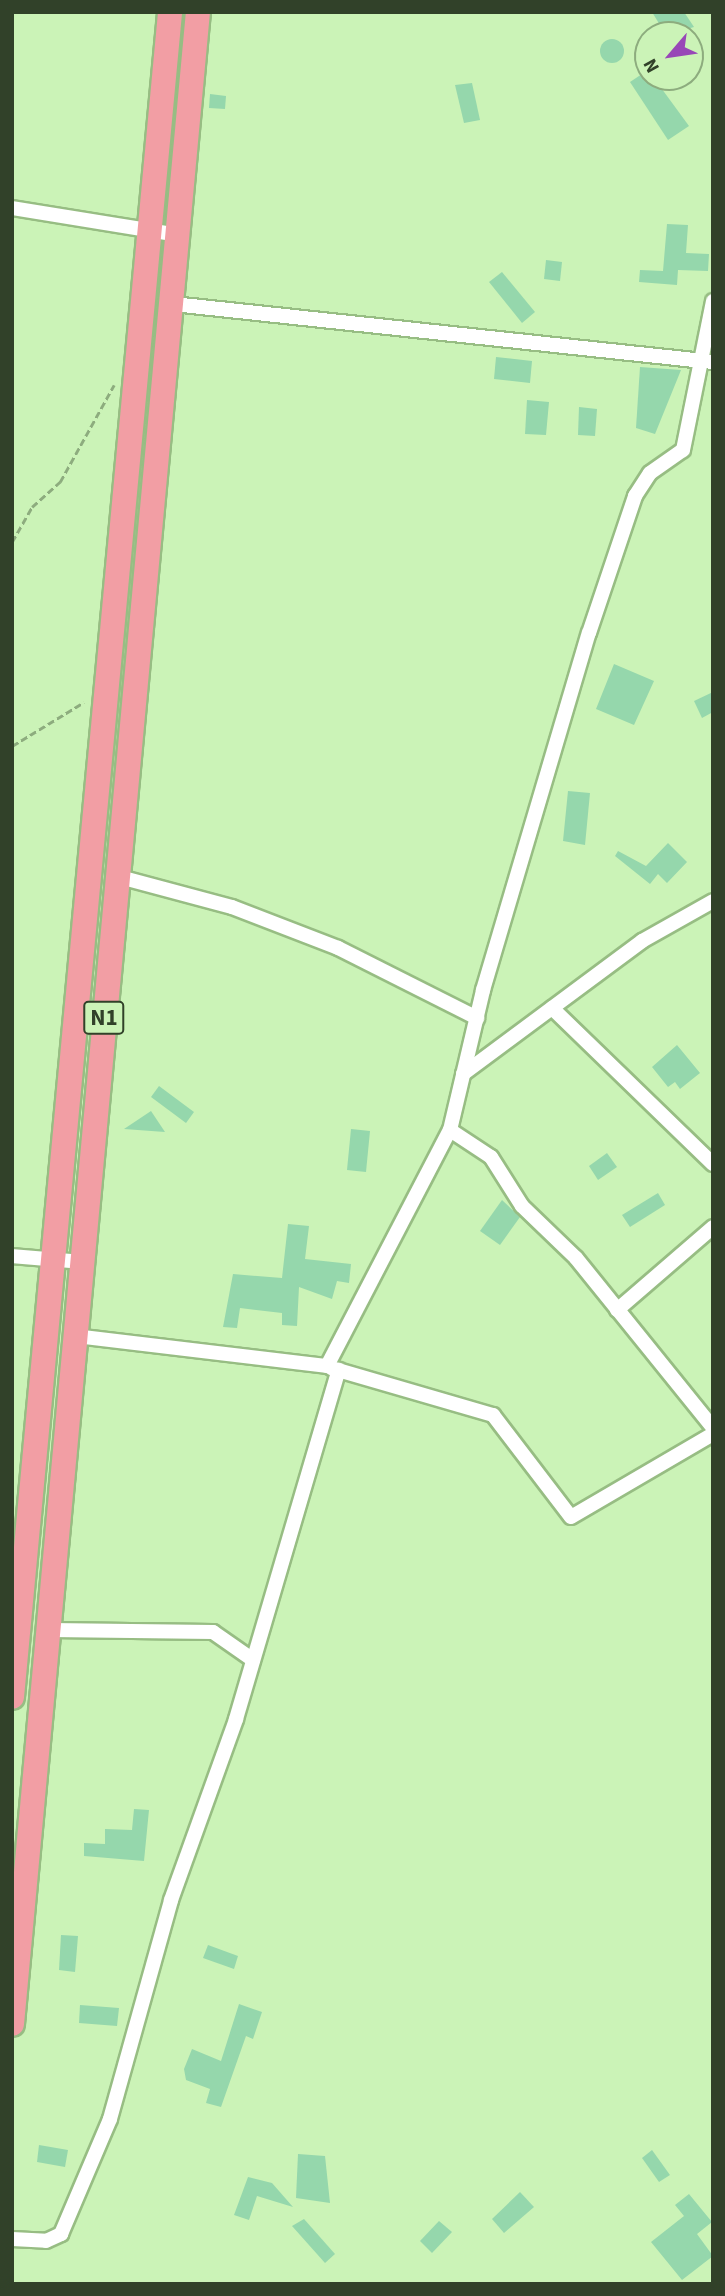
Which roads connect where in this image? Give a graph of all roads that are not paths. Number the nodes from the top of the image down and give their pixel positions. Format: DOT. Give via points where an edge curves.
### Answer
graph roads {
  1 [pos="170,12"];
  2 [pos="198,12"];
  3 [pos="12,208"];
  4 [pos="150,228"];
  5 [pos="178,235"];
  6 [pos="713,301"];
  7 [pos="173,304"];
  8 [pos="706,361"];
  9 [pos="116,876"];
  10 [pos="713,901"];
  11 [pos="552,1008"];
  12 [pos="477,1018"];
  13 [pos="463,1074"];
  14 [pos="450,1130"];
  15 [pos="713,1164"];
  16 [pos="713,1227"];
  17 [pos="12,1256"];
  18 [pos="54,1260"];
  19 [pos="82,1262"];
  20 [pos="617,1310"];
  21 [pos="75,1336"];
  22 [pos="333,1368"];
  23 [pos="713,1429"];
  24 [pos="713,1434"];
  25 [pos="50,1630"];
  26 [pos="253,1660"];
  27 [pos="13,1672"];
  28 [pos="45,1674"];
  29 [pos="12,1697"];
  30 [pos="12,2024"];
  31 [pos="12,2239"];
  1 -- 4 [label="highway, N1"];
  2 -- 5 [label="highway, N1"];
  3 -- 4 [label="street"];
  4 -- 5 [label="street"];
  4 -- 18 [label="highway, N1"];
  5 -- 7 [label="highway, N1"];
  6 -- 8 [label="street"];
  7 -- 8 [label="street"];
  7 -- 9 [label="highway, N1"];
  8 -- 12 [label="street" via="684,450 650,473 635,496 589,633"];
  9 -- 12 [label="street" via="232,907 338,948"];
  9 -- 19 [label="highway, N1"];
  10 -- 11 [label="street" via="642,941"];
  11 -- 13 [label="street"];
  11 -- 15 [label="street"];
  12 -- 13 [label="street"];
  13 -- 14 [label="street"];
  14 -- 20 [label="street" via="491,1157 522,1206"];
  14 -- 22 [label="street" via="390,1235"];
  16 -- 20 [label="street"];
  17 -- 18 [label="street"];
  18 -- 19 [label="street"];
  18 -- 27 [label="highway, N1"];
  19 -- 21 [label="highway, N1"];
  20 -- 23 [label="street"];
  21 -- 22 [label="street"];
  21 -- 25 [label="highway, N1"];
  22 -- 24 [label="street" via="493,1415 571,1517"];
  22 -- 26 [label="street"];
  25 -- 26 [label="street" via="213,1632"];
  25 -- 28 [label="highway, N1"];
  26 -- 31 [label="street" via="172,1900 110,2119 69,2224 46,2241"];
  27 -- 28 [label="street"];
  27 -- 29 [label="highway, N1"];
  28 -- 30 [label="highway, N1"];
}
